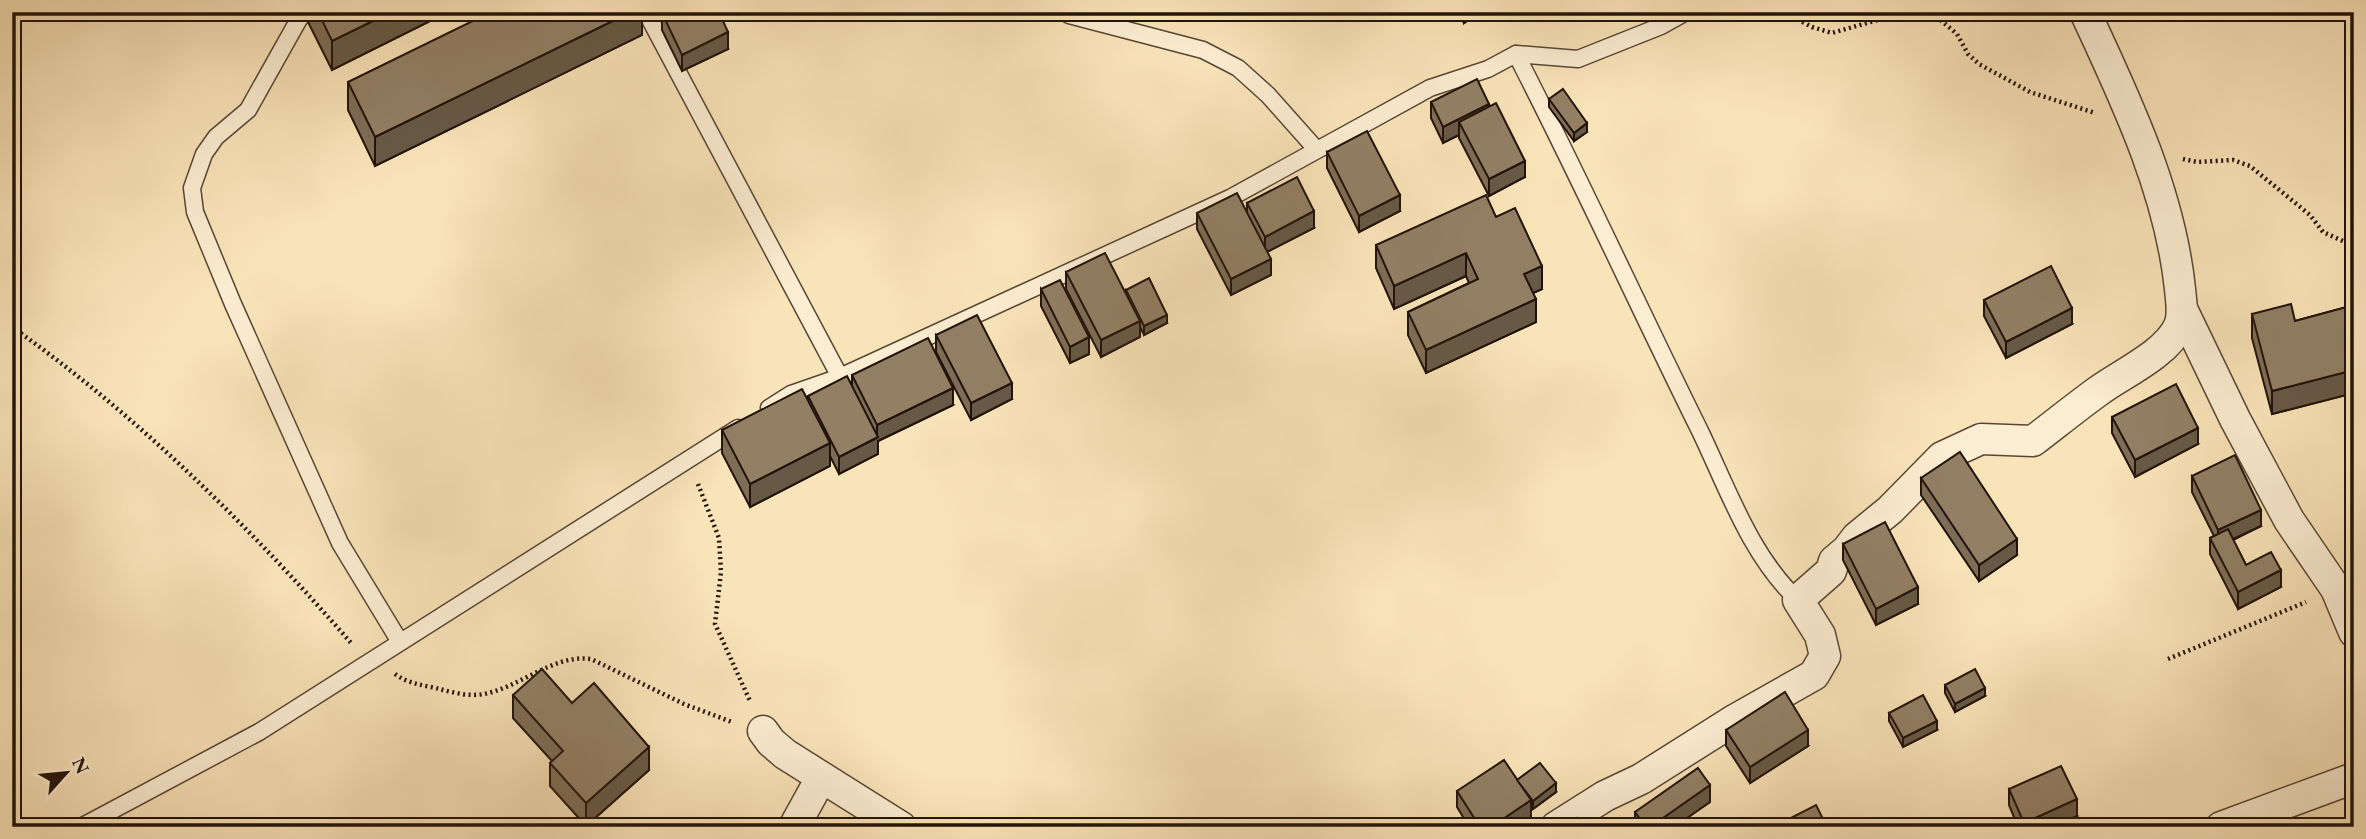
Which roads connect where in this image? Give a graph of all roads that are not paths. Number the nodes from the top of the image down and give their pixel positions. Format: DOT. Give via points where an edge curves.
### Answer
graph roads {
  1 [pos="306,12"];
  2 [pos="646,12"];
  3 [pos="1066,12"];
  4 [pos="1686,12"];
  5 [pos="2085,12"];
  6 [pos="1516,54"];
  7 [pos="1316,149"];
  8 [pos="2182,309"];
  9 [pos="840,377"];
  10 [pos="1798,600"];
  11 [pos="2354,632"];
  12 [pos="400,642"];
  13 [pos="763,731"];
  14 [pos="821,778"];
  15 [pos="2354,779"];
  16 [pos="81,827"];
  17 [pos="794,827"];
  18 [pos="901,827"];
  19 [pos="1556,827"];
  20 [pos="2221,827"];
  1 -- 12 [label="lane" via="248,110 216,137 204,154 192,188 195,212 340,543"];
  2 -- 9 [label="lane"];
  3 -- 7 [label="lane" via="1203,50 1238,68"];
  4 -- 6 [label="lane" via="1578,59"];
  5 -- 8 [label="street" via="2141,141 2176,255"];
  6 -- 7 [label="lane" via="1488,69 1430,88"];
  6 -- 10 [label="lane" via="1759,553"];
  7 -- 9 [label="lane" via="1230,198"];
  8 -- 10 [label="street" via="2180,325 2168,343 2033,442 1981,439 1942,457"];
  8 -- 11 [label="street" via="2235,419 2289,520 2336,589"];
  9 -- 12 [label="lane" via="791,394"];
  10 -- 19 [label="street" via="1820,635 1825,656 1814,675"];
  12 -- 16 [label="lane" via="260,732"];
  13 -- 14 [label="street" via="778,748"];
  14 -- 17 [label="street"];
  14 -- 18 [label="street"];
  15 -- 20 [label="street"];
}
